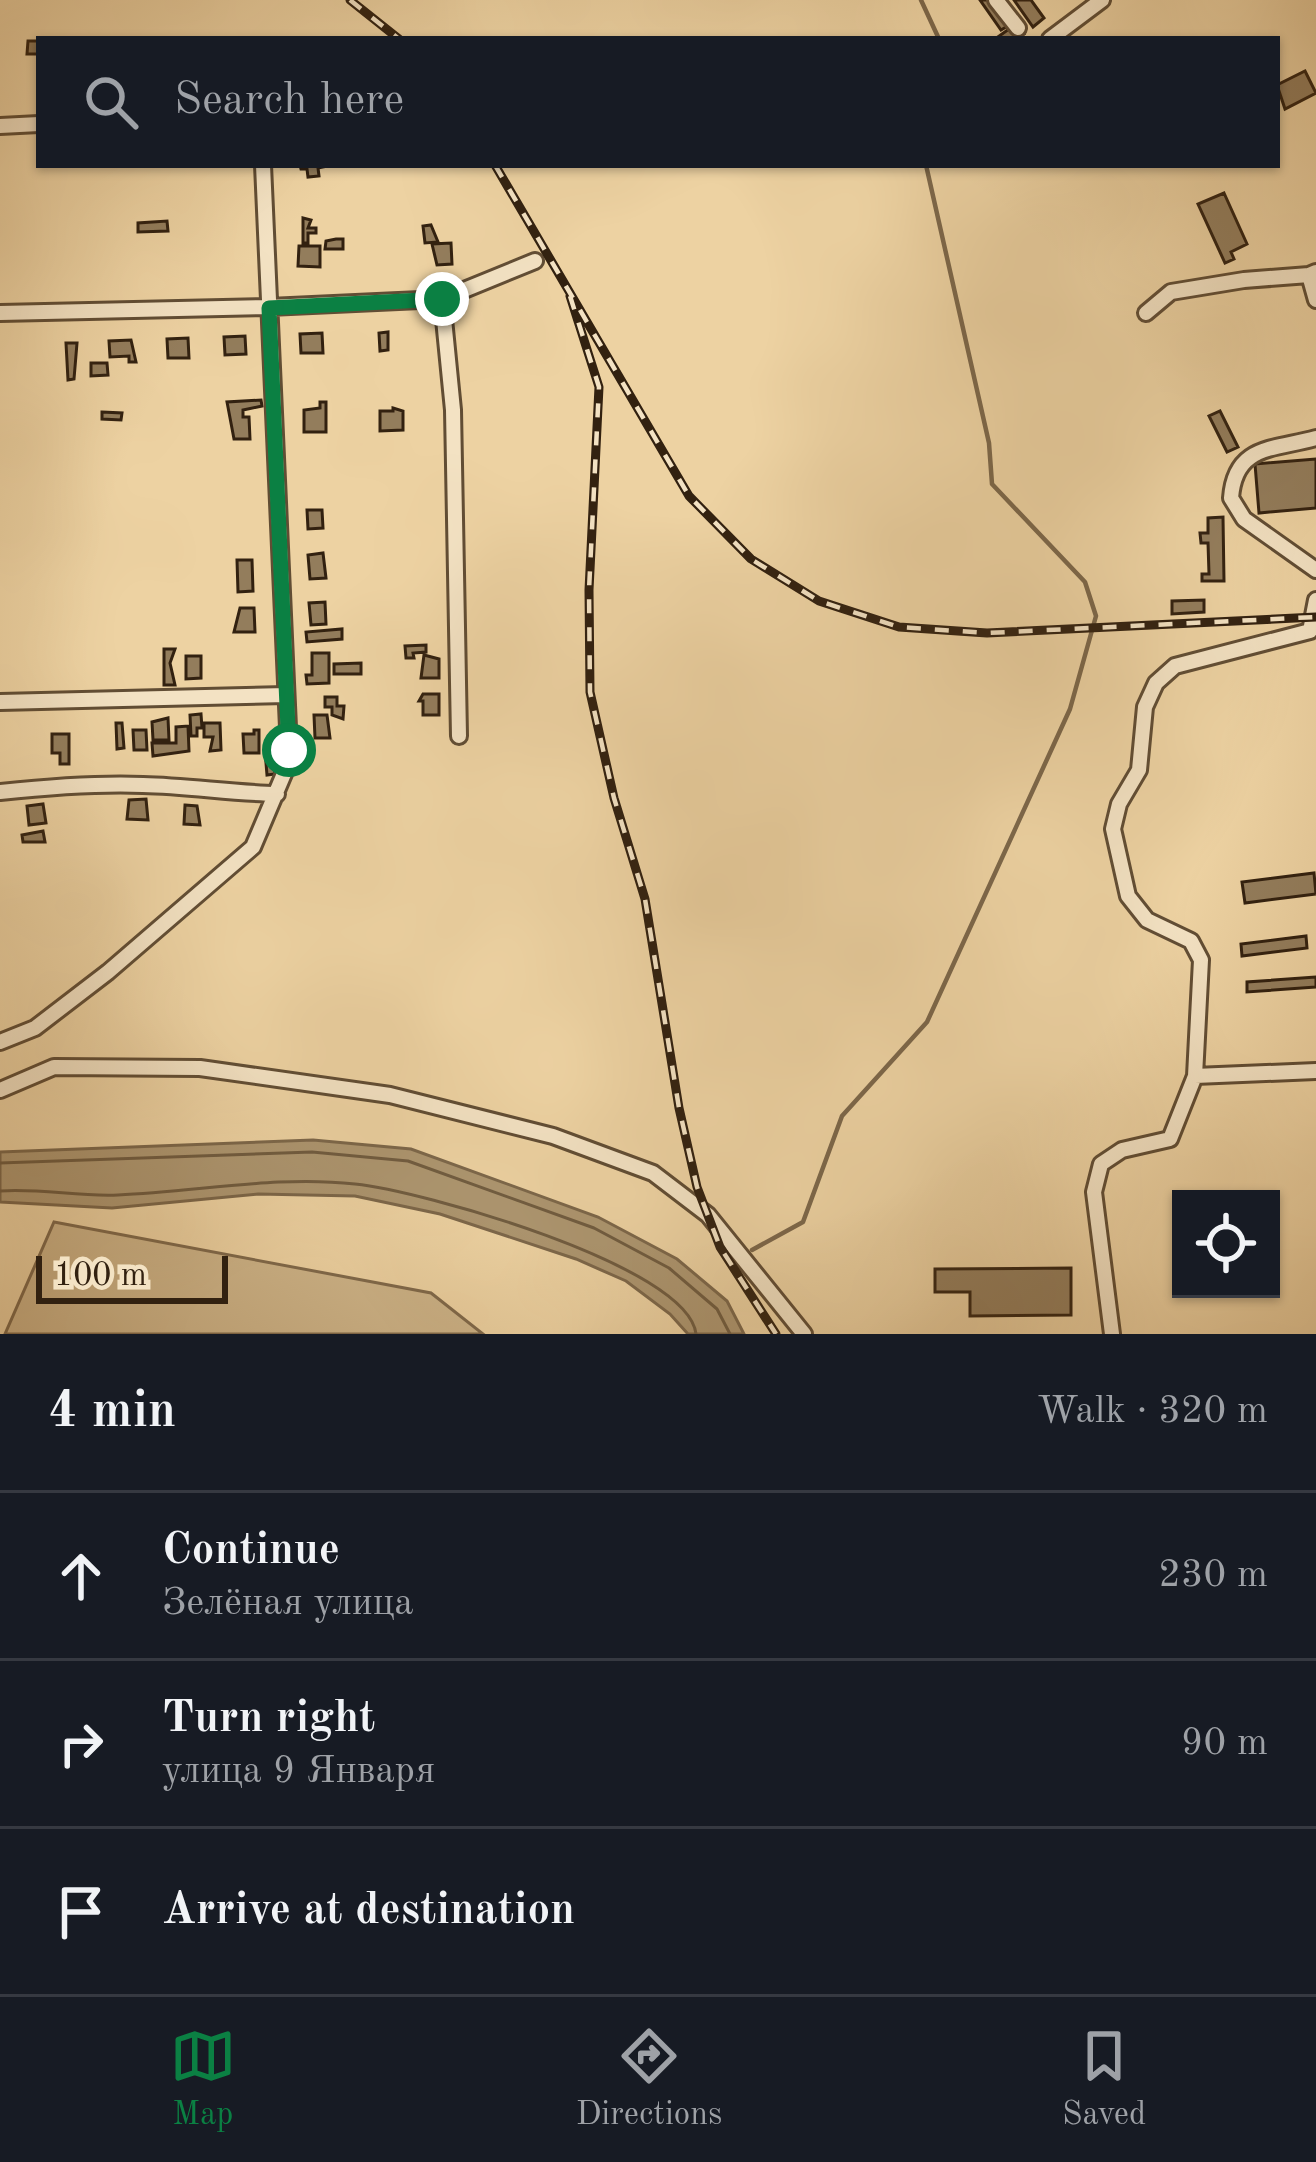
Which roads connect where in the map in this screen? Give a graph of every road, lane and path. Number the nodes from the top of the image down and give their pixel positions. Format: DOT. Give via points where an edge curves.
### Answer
graph roads {
  1 [pos="996,0"];
  2 [pos="1102,0"];
  3 [pos="1018,28"];
  4 [pos="1054,36"];
  5 [pos="36,124"];
  6 [pos="0,126"];
  7 [pos="263,168"];
  8 [pos="535,261"];
  9 [pos="1312,273"];
  10 [pos="442,299"];
  11 [pos="1316,300"];
  12 [pos="269,308"];
  13 [pos="0,313"];
  14 [pos="1145,313"];
  15 [pos="1316,438"];
  16 [pos="1316,570"];
  17 [pos="1316,600"];
  18 [pos="286,695"];
  19 [pos="0,702"];
  20 [pos="459,736"];
  21 [pos="0,792"];
  22 [pos="277,794"];
  23 [pos="0,1042"];
  24 [pos="1316,1071"];
  25 [pos="1195,1076"];
  26 [pos="0,1090"];
  27 [pos="804,1334"];
  28 [pos="1112,1334"];
  1 -- 3 [label="street"];
  2 -- 4 [label="street"];
  5 -- 6 [label="street"];
  7 -- 12 [label="street"];
  8 -- 10 [label="street"];
  9 -- 11 [label="street"];
  9 -- 14 [label="street" via="1171,292"];
  10 -- 12 [label="street"];
  10 -- 20 [label="street" via="453,410"];
  12 -- 13 [label="street"];
  12 -- 18 [label="street"];
  15 -- 16 [label="street" via="1252,454 1238,468 1231,498 1244,518"];
  17 -- 25 [label="street" via="1310,631 1175,667 1156,683 1145,707 1139,770 1113,829 1128,896 1147,920 1191,941 1201,960"];
  18 -- 19 [label="street"];
  18 -- 22 [label="street" via="289,750"];
  21 -- 22 [label="street" via="146,785"];
  22 -- 23 [label="street" via="253,847 90,986 35,1028"];
  24 -- 25 [label="street"];
  25 -- 28 [label="street" via="1170,1139 1100,1164 1094,1192"];
  26 -- 27 [label="street" via="54,1067 200,1068 390,1095 553,1136 653,1173 708,1215"];
}
